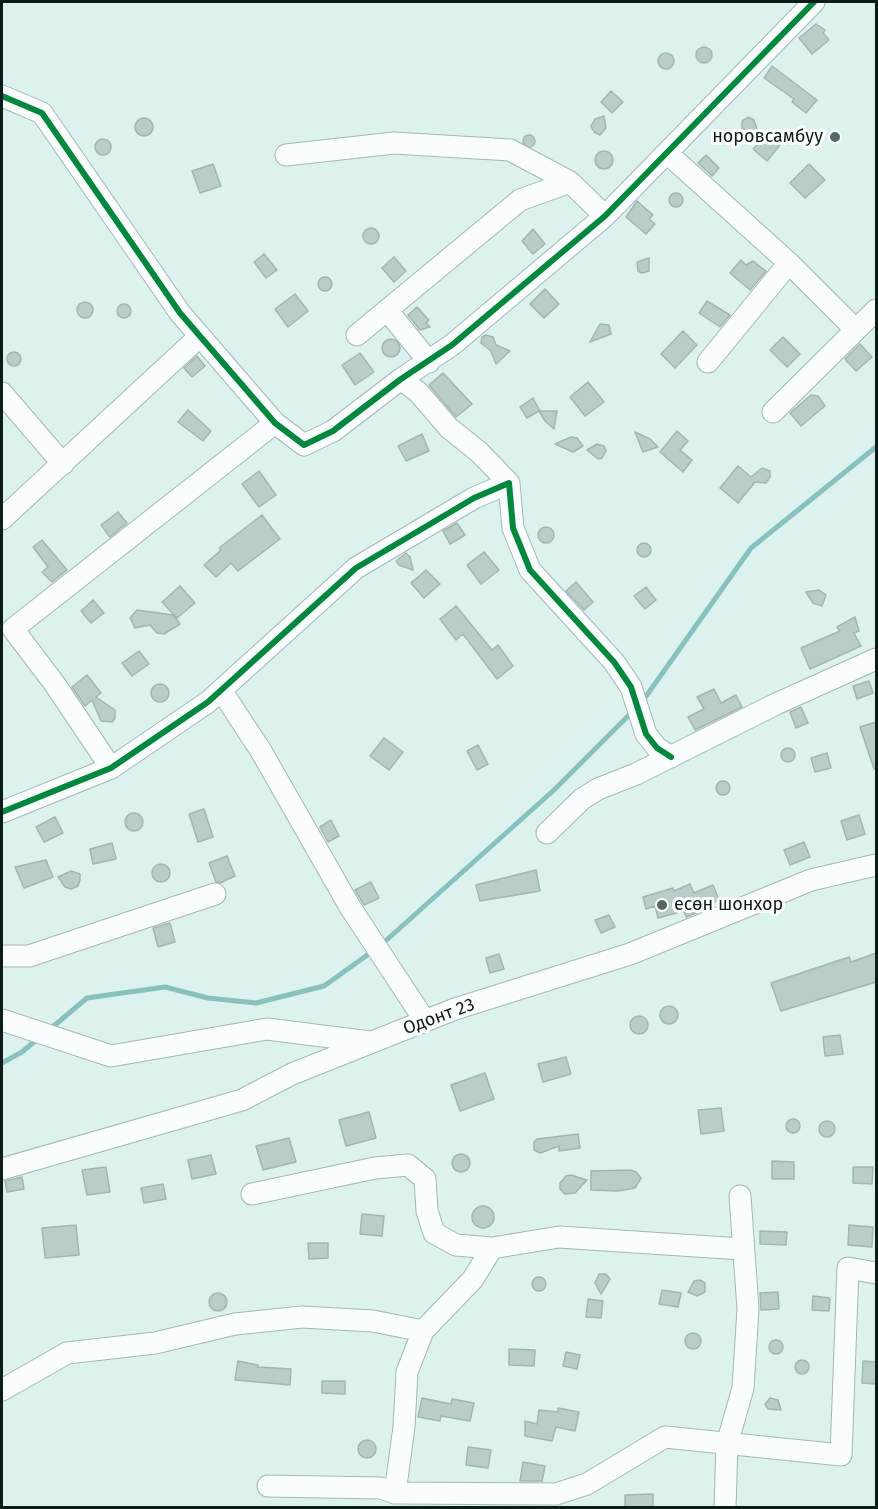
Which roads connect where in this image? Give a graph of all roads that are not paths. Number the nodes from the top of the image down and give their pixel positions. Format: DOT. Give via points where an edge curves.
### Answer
graph roads {
  1 [pos="814,2"];
  2 [pos="2,96"];
  3 [pos="667,153"];
  4 [pos="286,155"];
  5 [pos="570,182"];
  6 [pos="605,216"];
  7 [pos="789,263"];
  8 [pos="387,310"];
  9 [pos="876,310"];
  10 [pos="855,329"];
  11 [pos="357,335"];
  12 [pos="200,336"];
  13 [pos="429,362"];
  14 [pos="708,362"];
  15 [pos="401,379"];
  16 [pos="2,393"];
  17 [pos="773,412"];
  18 [pos="275,423"];
  19 [pos="63,464"];
  20 [pos="509,483"];
  21 [pos="2,519"];
  22 [pos="876,659"];
  23 [pos="221,690"];
  24 [pos="671,757"];
  25 [pos="111,768"];
  26 [pos="2,812"];
  27 [pos="547,833"];
  28 [pos="876,865"];
  29 [pos="215,894"];
  30 [pos="2,956"];
  31 [pos="2,1020"];
  32 [pos="425,1021"];
  33 [pos="371,1042"];
  34 [pos="2,1169"];
  35 [pos="252,1194"];
  36 [pos="740,1196"];
  37 [pos="492,1248"];
  38 [pos="742,1249"];
  39 [pos="876,1273"];
  40 [pos="423,1331"];
  41 [pos="2,1390"];
  42 [pos="727,1444"];
  43 [pos="268,1486"];
  44 [pos="396,1493"];
  45 [pos="725,1508"];
  1 -- 3 [label="street"];
  2 -- 12 [label="street" via="42,113"];
  3 -- 6 [label="street"];
  3 -- 7 [label="street"];
  4 -- 5 [label="street" via="394,143 510,150"];
  5 -- 6 [label="street"];
  5 -- 8 [label="street" via="520,200"];
  6 -- 13 [label="street"];
  7 -- 10 [label="street"];
  7 -- 14 [label="street"];
  8 -- 11 [label="street"];
  8 -- 13 [label="street"];
  9 -- 10 [label="street"];
  10 -- 17 [label="street"];
  12 -- 18 [label="street"];
  12 -- 19 [label="street"];
  13 -- 15 [label="street"];
  15 -- 18 [label="street" via="333,431 304,446"];
  15 -- 20 [label="street"];
  16 -- 19 [label="street"];
  18 -- 25 [label="street" via="13,629"];
  19 -- 21 [label="street"];
  20 -- 23 [label="street" via="474,498 356,568"];
  20 -- 24 [label="street" via="513,528 530,570 614,662 631,687 646,734"];
  22 -- 24 [label="street"];
  23 -- 25 [label="street"];
  23 -- 32 [label="street" via="261,751 350,907"];
  24 -- 27 [label="street" via="598,789"];
  25 -- 26 [label="street"];
  28 -- 32 [label="street, Одонт 23" via="812,880 630,954"];
  29 -- 30 [label="street" via="29,956"];
  31 -- 33 [label="street" via="111,1056 267,1029"];
  32 -- 33 [label="street, Одонт 23"];
  33 -- 34 [label="street, Одонт 23" via="292,1074 242,1100"];
  35 -- 37 [label="street" via="375,1168 408,1165 425,1179 427,1211 434,1233 456,1245"];
  36 -- 38 [label="street"];
  37 -- 38 [label="street" via="559,1237"];
  37 -- 40 [label="street" via="473,1279"];
  38 -- 42 [label="street" via="748,1309 743,1388"];
  39 -- 42 [label="street" via="848,1268 841,1455"];
  40 -- 41 [label="street" via="373,1321 302,1317 235,1324 155,1343 67,1353"];
  40 -- 44 [label="street" via="406,1372"];
  42 -- 44 [label="street" via="665,1437 587,1484 556,1494"];
  42 -- 45 [label="street"];
  43 -- 44 [label="street" via="381,1488"];
}
